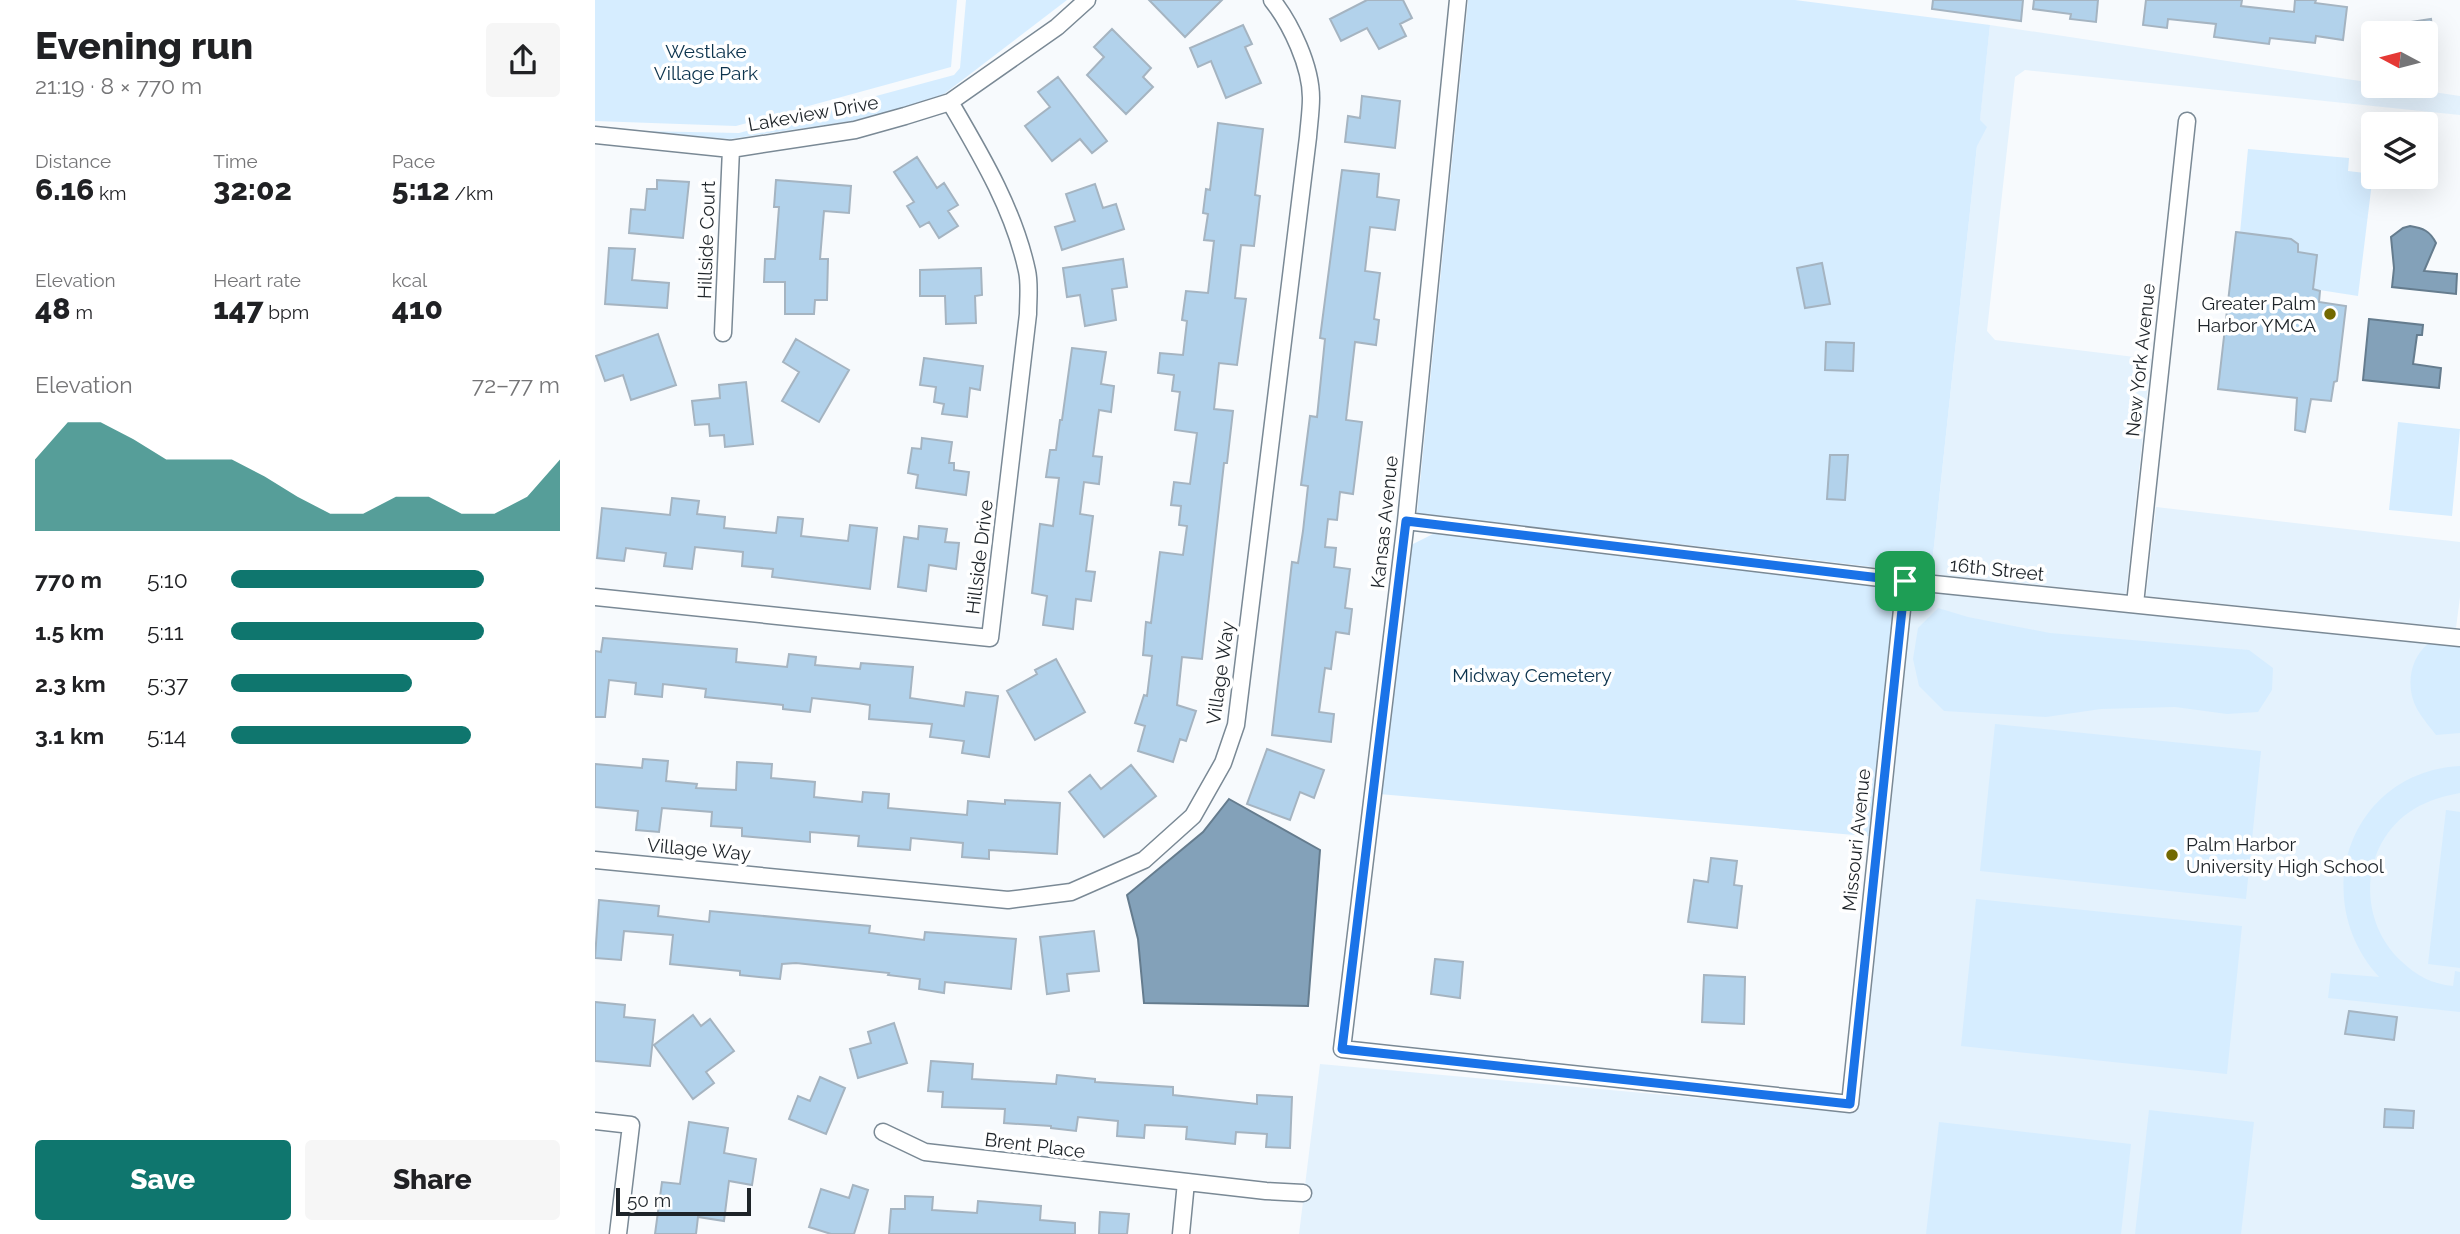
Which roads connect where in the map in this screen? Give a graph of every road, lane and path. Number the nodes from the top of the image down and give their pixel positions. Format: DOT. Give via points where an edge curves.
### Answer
graph roads {
  1 [pos="1087,0"];
  2 [pos="1272,0"];
  3 [pos="1458,0"];
  4 [pos="950,102"];
  5 [pos="2187,121"];
  6 [pos="595,135"];
  7 [pos="731,149"];
  8 [pos="723,333"];
  9 [pos="1406,521"];
  10 [pos="1905,581"];
  11 [pos="595,597"];
  12 [pos="2135,604"];
  13 [pos="2460,638"];
  14 [pos="595,860"];
  15 [pos="1850,1104"];
  16 [pos="595,1121"];
  17 [pos="883,1132"];
  18 [pos="1186,1182"];
  19 [pos="1303,1193"];
  20 [pos="618,1234"];
  21 [pos="1181,1234"];
  1 -- 4 [label="street, Lakeview Drive" via="1057,27"];
  2 -- 14 [label="street, Village Way" via="1287,19 1303,59 1311,95 1308,137 1236,725 1223,763 1193,816 1144,860 1117,874 1071,892 1008,900"];
  3 -- 9 [label="street, Kansas Avenue"];
  4 -- 7 [label="street, Lakeview Drive" via="855,130"];
  4 -- 11 [label="street, Hillside Drive" via="1003,200 1028,274 1028,314 990,638"];
  5 -- 12 [label="street, New York Avenue"];
  6 -- 7 [label="street, Lakeview Drive"];
  7 -- 8 [label="street, Hillside Court"];
  9 -- 10 [label="street, 16th Street"];
  9 -- 15 [label="street, Kansas Avenue" via="1342,1049"];
  10 -- 12 [label="street, 16th Street"];
  10 -- 15 [label="street, Missouri Avenue"];
  12 -- 13 [label="street, 16th Street"];
  16 -- 20 [label="street" via="631,1125"];
  17 -- 18 [label="street, Brent Place" via="925,1152"];
  18 -- 19 [label="street, Brent Place"];
  18 -- 21 [label="street"];
}
